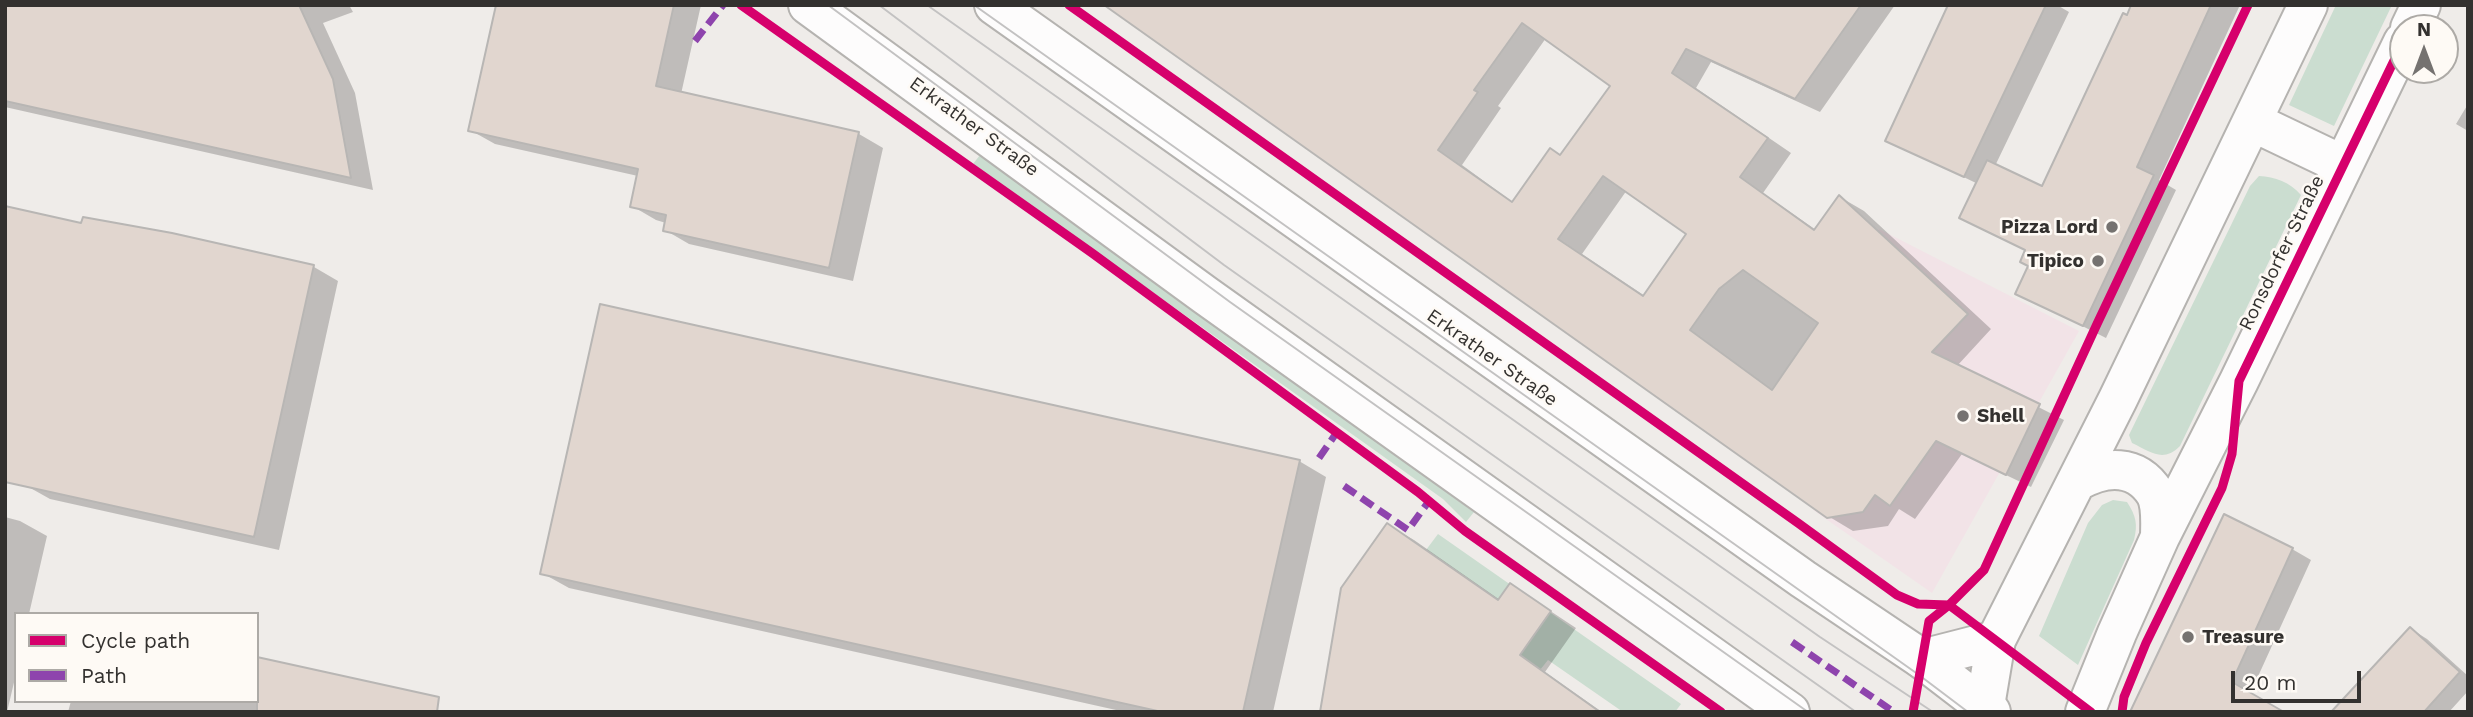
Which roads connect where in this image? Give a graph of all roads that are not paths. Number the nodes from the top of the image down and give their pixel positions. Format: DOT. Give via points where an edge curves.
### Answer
graph roads {
  1 [pos="808,5"];
  2 [pos="994,5"];
  3 [pos="2308,5"];
  4 [pos="2389,71"];
  5 [pos="2253,122"];
  6 [pos="2343,165"];
  7 [pos="2078,481"];
  8 [pos="2160,537"];
  9 [pos="1996,640"];
  10 [pos="1922,659"];
  11 [pos="1986,711"];
  12 [pos="1790,712"];
  13 [pos="2085,712"];
  1 -- 12 [label="main road, Erkrather Straße"];
  2 -- 10 [label="main road, Erkrather Straße"];
  3 -- 5 [label="main road"];
  4 -- 6 [label="main road, Ronsdorfer Straße"];
  5 -- 6 [label="main road"];
  5 -- 7 [label="main road"];
  6 -- 8 [label="main road, Ronsdorfer Straße"];
  7 -- 8 [label="main road" via="2108,468 2142,479 2156,494"];
  7 -- 9 [label="main road"];
  8 -- 13 [label="main road, Ronsdorfer Straße"];
  9 -- 10 [label="main road"];
  9 -- 11 [label="main road"];
  10 -- 11 [label="main road, Erkrather Straße"];
}
